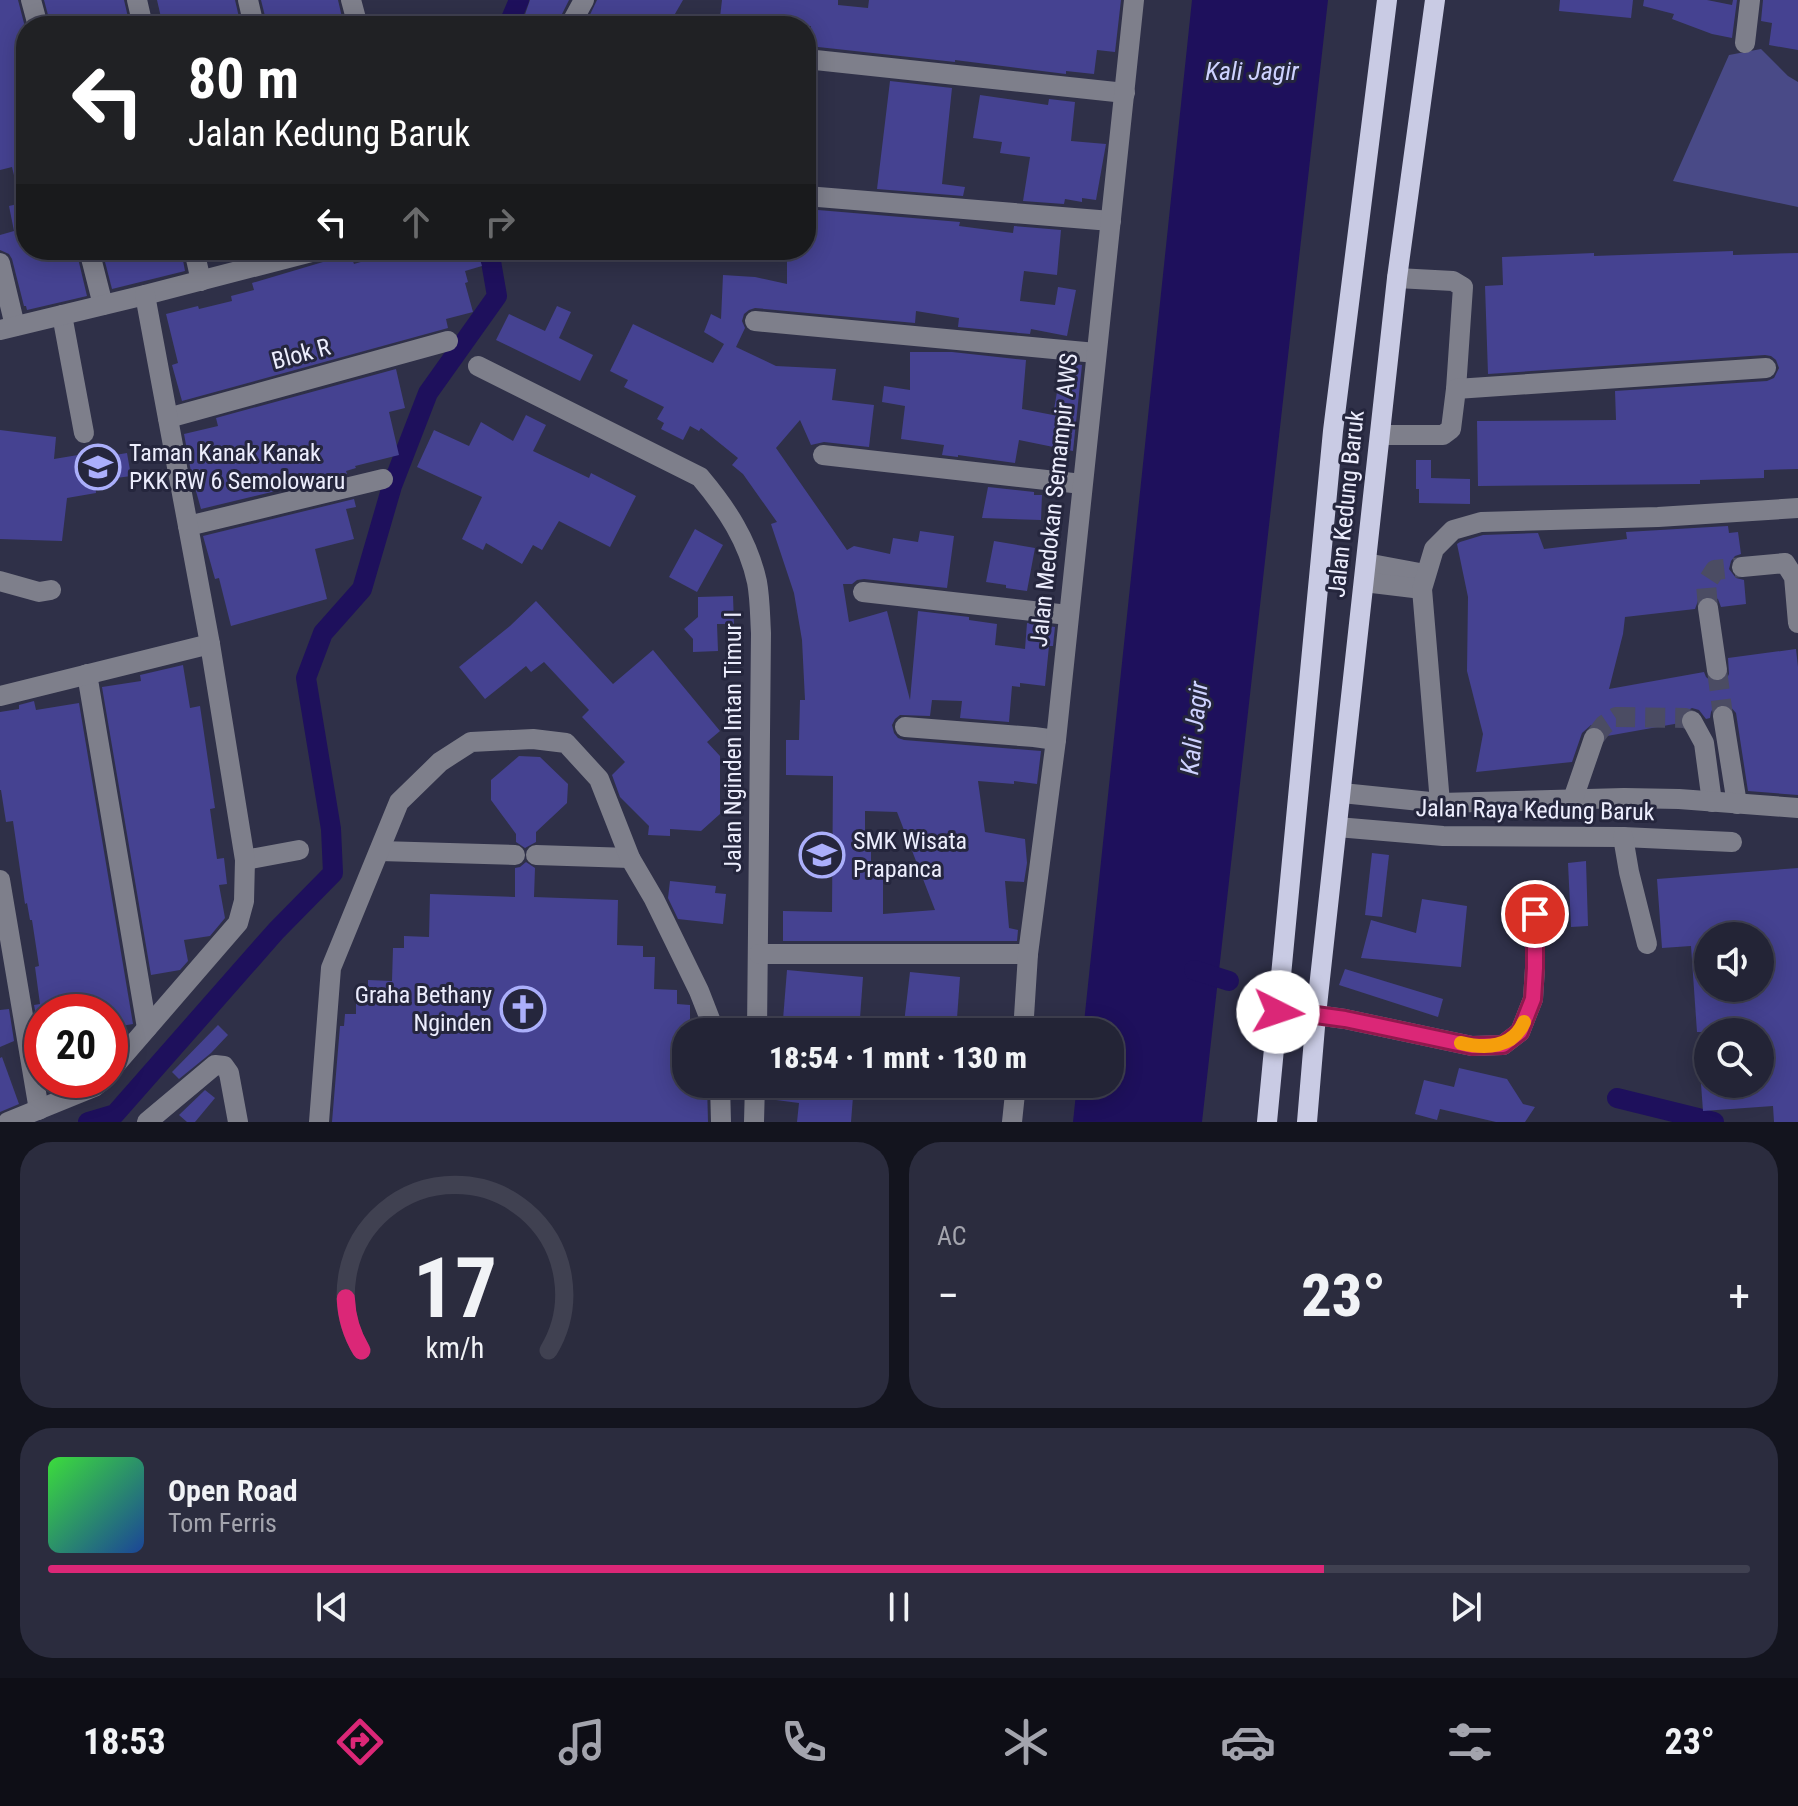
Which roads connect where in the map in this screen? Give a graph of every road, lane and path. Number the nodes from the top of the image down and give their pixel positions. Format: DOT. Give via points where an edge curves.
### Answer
graph roads {
  1 [pos="1134,0"];
  2 [pos="1387,0"];
  3 [pos="1435,0"];
  4 [pos="1750,0"];
  5 [pos="1745,43"];
  6 [pos="816,60"];
  7 [pos="1125,93"];
  8 [pos="816,197"];
  9 [pos="1111,221"];
  10 [pos="92,260"];
  11 [pos="196,260"];
  12 [pos="281,260"];
  13 [pos="0,263"];
  14 [pos="1397,278"];
  15 [pos="201,281"];
  16 [pos="145,295"];
  17 [pos="103,305"];
  18 [pos="62,315"];
  19 [pos="755,321"];
  20 [pos="8,328"];
  21 [pos="448,341"];
  22 [pos="1096,353"];
  23 [pos="478,366"];
  24 [pos="1766,368"];
  25 [pos="1456,389"];
  26 [pos="168,418"];
  27 [pos="84,433"];
  28 [pos="1380,435"];
  29 [pos="823,455"];
  30 [pos="383,479"];
  31 [pos="1082,484"];
  32 [pos="1798,508"];
  33 [pos="188,526"];
  34 [pos="1742,567"];
  35 [pos="1365,573"];
  36 [pos="0,581"];
  37 [pos="1424,581"];
  38 [pos="51,590"];
  39 [pos="863,592"];
  40 [pos="1708,608"];
  41 [pos="1068,615"];
  42 [pos="1798,623"];
  43 [pos="210,644"];
  44 [pos="1717,670"];
  45 [pos="87,674"];
  46 [pos="0,696"];
  47 [pos="1723,716"];
  48 [pos="1692,721"];
  49 [pos="905,727"];
  50 [pos="1594,738"];
  51 [pos="1056,740"];
  52 [pos="1342,793"];
  53 [pos="1573,799"];
  54 [pos="1712,802"];
  55 [pos="1440,803"];
  56 [pos="1737,804"];
  57 [pos="1798,808"];
  58 [pos="1337,827"];
  59 [pos="1623,837"];
  60 [pos="1732,842"];
  61 [pos="299,850"];
  62 [pos="380,851"];
  63 [pos="630,858"];
  64 [pos="245,860"];
  65 [pos="0,880"];
  66 [pos="1535,914"];
  67 [pos="1647,944"];
  68 [pos="759,954"];
  69 [pos="1028,954"];
  70 [pos="7,972"];
  71 [pos="1278,1012"];
  72 [pos="1316,1015"];
  73 [pos="709,1018"];
  74 [pos="757,1018"];
  75 [pos="1025,1018"];
  76 [pos="147,1028"];
  77 [pos="128,1050"];
  78 [pos="68,1098"];
  79 [pos="720,1098"];
  80 [pos="755,1098"];
  81 [pos="1015,1098"];
  82 [pos="39,1110"];
  83 [pos="8,1122"];
  84 [pos="147,1122"];
  85 [pos="238,1122"];
  86 [pos="319,1122"];
  87 [pos="721,1122"];
  88 [pos="754,1122"];
  89 [pos="1012,1122"];
  90 [pos="1267,1122"];
  91 [pos="1307,1122"];
  1 -- 7 [label="street, Jalan Medokan Semampir AWS"];
  2 -- 71 [label="main road, Jalan Kedung Baruk" via="1333,431"];
  3 -- 14 [label="main road, Jalan Kedung Baruk"];
  4 -- 5 [label="street"];
  6 -- 7 [label="street"];
  7 -- 9 [label="street, Jalan Medokan Semampir AWS"];
  8 -- 9 [label="street"];
  9 -- 22 [label="street, Jalan Medokan Semampir AWS"];
  10 -- 17 [label="street"];
  11 -- 15 [label="street"];
  12 -- 15 [label="street"];
  13 -- 20 [label="street"];
  14 -- 25 [label="street" via="1453,281 1463,287"];
  14 -- 28 [label="main road, Jalan Kedung Baruk"];
  15 -- 16 [label="street"];
  16 -- 17 [label="street"];
  16 -- 26 [label="street"];
  17 -- 18 [label="street"];
  18 -- 20 [label="street"];
  18 -- 27 [label="street"];
  19 -- 22 [label="street"];
  21 -- 26 [label="street, Blok R"];
  22 -- 31 [label="street, Jalan Medokan Semampir AWS"];
  23 -- 68 [label="street, Jalan Nginden Intan Timur I" via="700,477 744,542 757,583 761,633"];
  24 -- 25 [label="street"];
  25 -- 28 [label="street" via="1448,433"];
  26 -- 33 [label="street"];
  28 -- 35 [label="main road, Jalan Kedung Baruk"];
  29 -- 31 [label="street"];
  30 -- 33 [label="street"];
  31 -- 41 [label="street, Jalan Medokan Semampir AWS"];
  32 -- 37 [label="street" via="1481,522 1453,530 1434,549"];
  33 -- 43 [label="street"];
  34 -- 42 [label="street" via="1785,563 1794,577"];
  35 -- 37 [label="street"];
  35 -- 52 [label="main road, Jalan Kedung Baruk"];
  36 -- 38 [label="street" via="39,592"];
  37 -- 55 [label="street"];
  39 -- 41 [label="street"];
  40 -- 44 [label="street"];
  41 -- 51 [label="street, Jalan Medokan Semampir AWS"];
  43 -- 45 [label="street"];
  43 -- 64 [label="street"];
  45 -- 46 [label="street"];
  45 -- 76 [label="street"];
  47 -- 56 [label="street"];
  48 -- 54 [label="street" via="1704,743"];
  49 -- 51 [label="street"];
  50 -- 53 [label="street"];
  51 -- 69 [label="street, Jalan Medokan Semampir AWS"];
  52 -- 55 [label="street"];
  52 -- 58 [label="main road, Jalan Kedung Baruk"];
  53 -- 54 [label="street"];
  53 -- 55 [label="street"];
  54 -- 56 [label="street"];
  56 -- 57 [label="street"];
  58 -- 59 [label="street, Jalan Raya Kedung Baruk" via="1443,836"];
  58 -- 72 [label="main road, Jalan Kedung Baruk"];
  59 -- 60 [label="street, Jalan Raya Kedung Baruk"];
  59 -- 67 [label="street"];
  61 -- 64 [label="street"];
  62 -- 63 [label="street"];
  62 -- 63 [label="street" via="399,802 440,762 471,742 533,739 566,743 599,779"];
  62 -- 86 [label="street" via="331,968"];
  63 -- 73 [label="street"];
  64 -- 76 [label="street" via="238,923"];
  65 -- 70 [label="street"];
  66 -- 72 [label="street" via="1533,999 1520,1032 1503,1045 1472,1046"];
  68 -- 69 [label="street"];
  68 -- 74 [label="street, Jalan Nginden Intan Timur I"];
  69 -- 75 [label="street, Jalan Medokan Semampir AWS"];
  70 -- 82 [label="street"];
  71 -- 72 [label="street"];
  71 -- 90 [label="main road, Jalan Kedung Baruk"];
  72 -- 91 [label="main road, Jalan Kedung Baruk"];
  76 -- 77 [label="street"];
  78 -- 82 [label="street"];
  79 -- 87 [label="street"];
  80 -- 88 [label="street"];
  81 -- 89 [label="street"];
  82 -- 83 [label="street"];
  84 -- 85 [label="street" via="215,1065 229,1073"];
}
